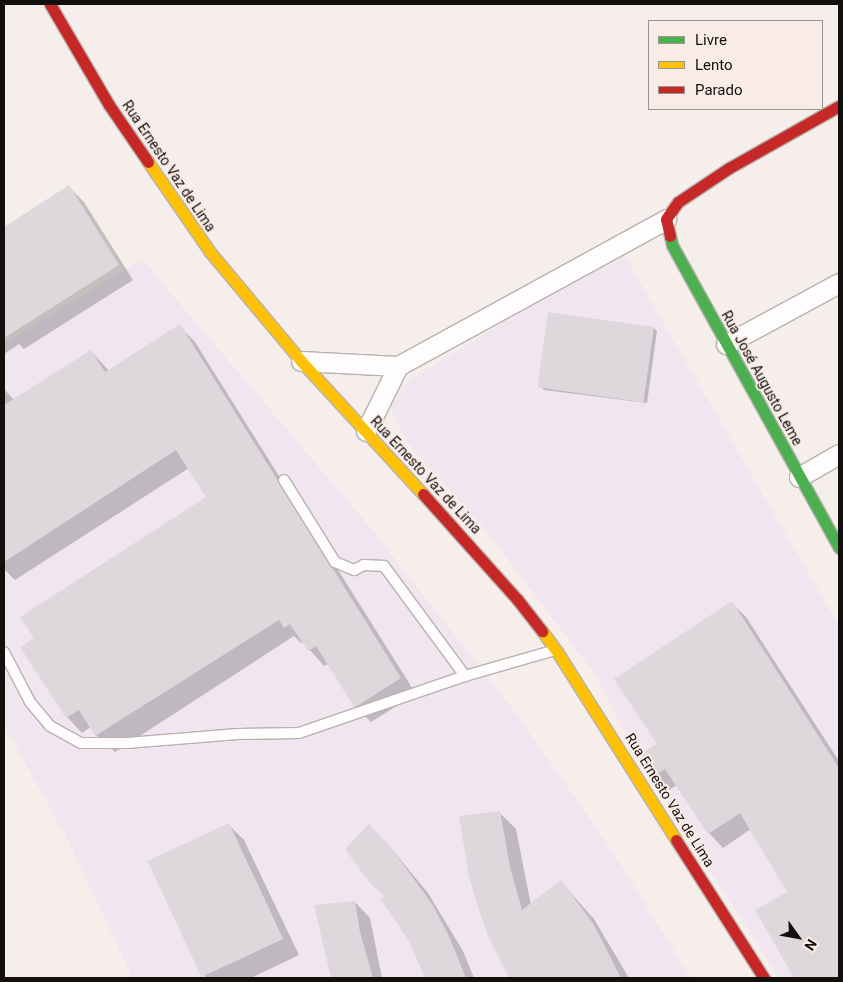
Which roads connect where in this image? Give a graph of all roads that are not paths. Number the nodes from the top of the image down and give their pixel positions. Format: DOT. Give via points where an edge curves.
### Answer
graph roads {
  1 [pos="50,4"];
  2 [pos="839,106"];
  3 [pos="666,219"];
  4 [pos="839,283"];
  5 [pos="726,344"];
  6 [pos="301,361"];
  7 [pos="398,366"];
  8 [pos="366,431"];
  9 [pos="839,454"];
  10 [pos="799,476"];
  11 [pos="284,480"];
  12 [pos="839,548"];
  13 [pos="556,650"];
  14 [pos="4,652"];
  15 [pos="465,676"];
  16 [pos="764,978"];
  1 -- 6 [label="street, Rua Ernesto Vaz de Lima" via="109,105 210,252"];
  2 -- 3 [label="street" via="728,168 678,202"];
  3 -- 5 [label="street, Rua José Augusto Leme" via="672,245"];
  3 -- 7 [label="street"];
  4 -- 5 [label="street"];
  5 -- 10 [label="street, Rua José Augusto Leme"];
  6 -- 7 [label="street"];
  6 -- 8 [label="street, Rua Ernesto Vaz de Lima"];
  7 -- 8 [label="street"];
  8 -- 13 [label="street, Rua Ernesto Vaz de Lima" via="475,550"];
  9 -- 10 [label="street"];
  10 -- 12 [label="street, Rua José Augusto Leme"];
  11 -- 15 [label="lane" via="336,562 354,570 364,565 384,566"];
  13 -- 15 [label="lane"];
  13 -- 16 [label="street, Rua Ernesto Vaz de Lima"];
  14 -- 15 [label="lane" via="30,702 50,726 81,743 299,733"];
}
